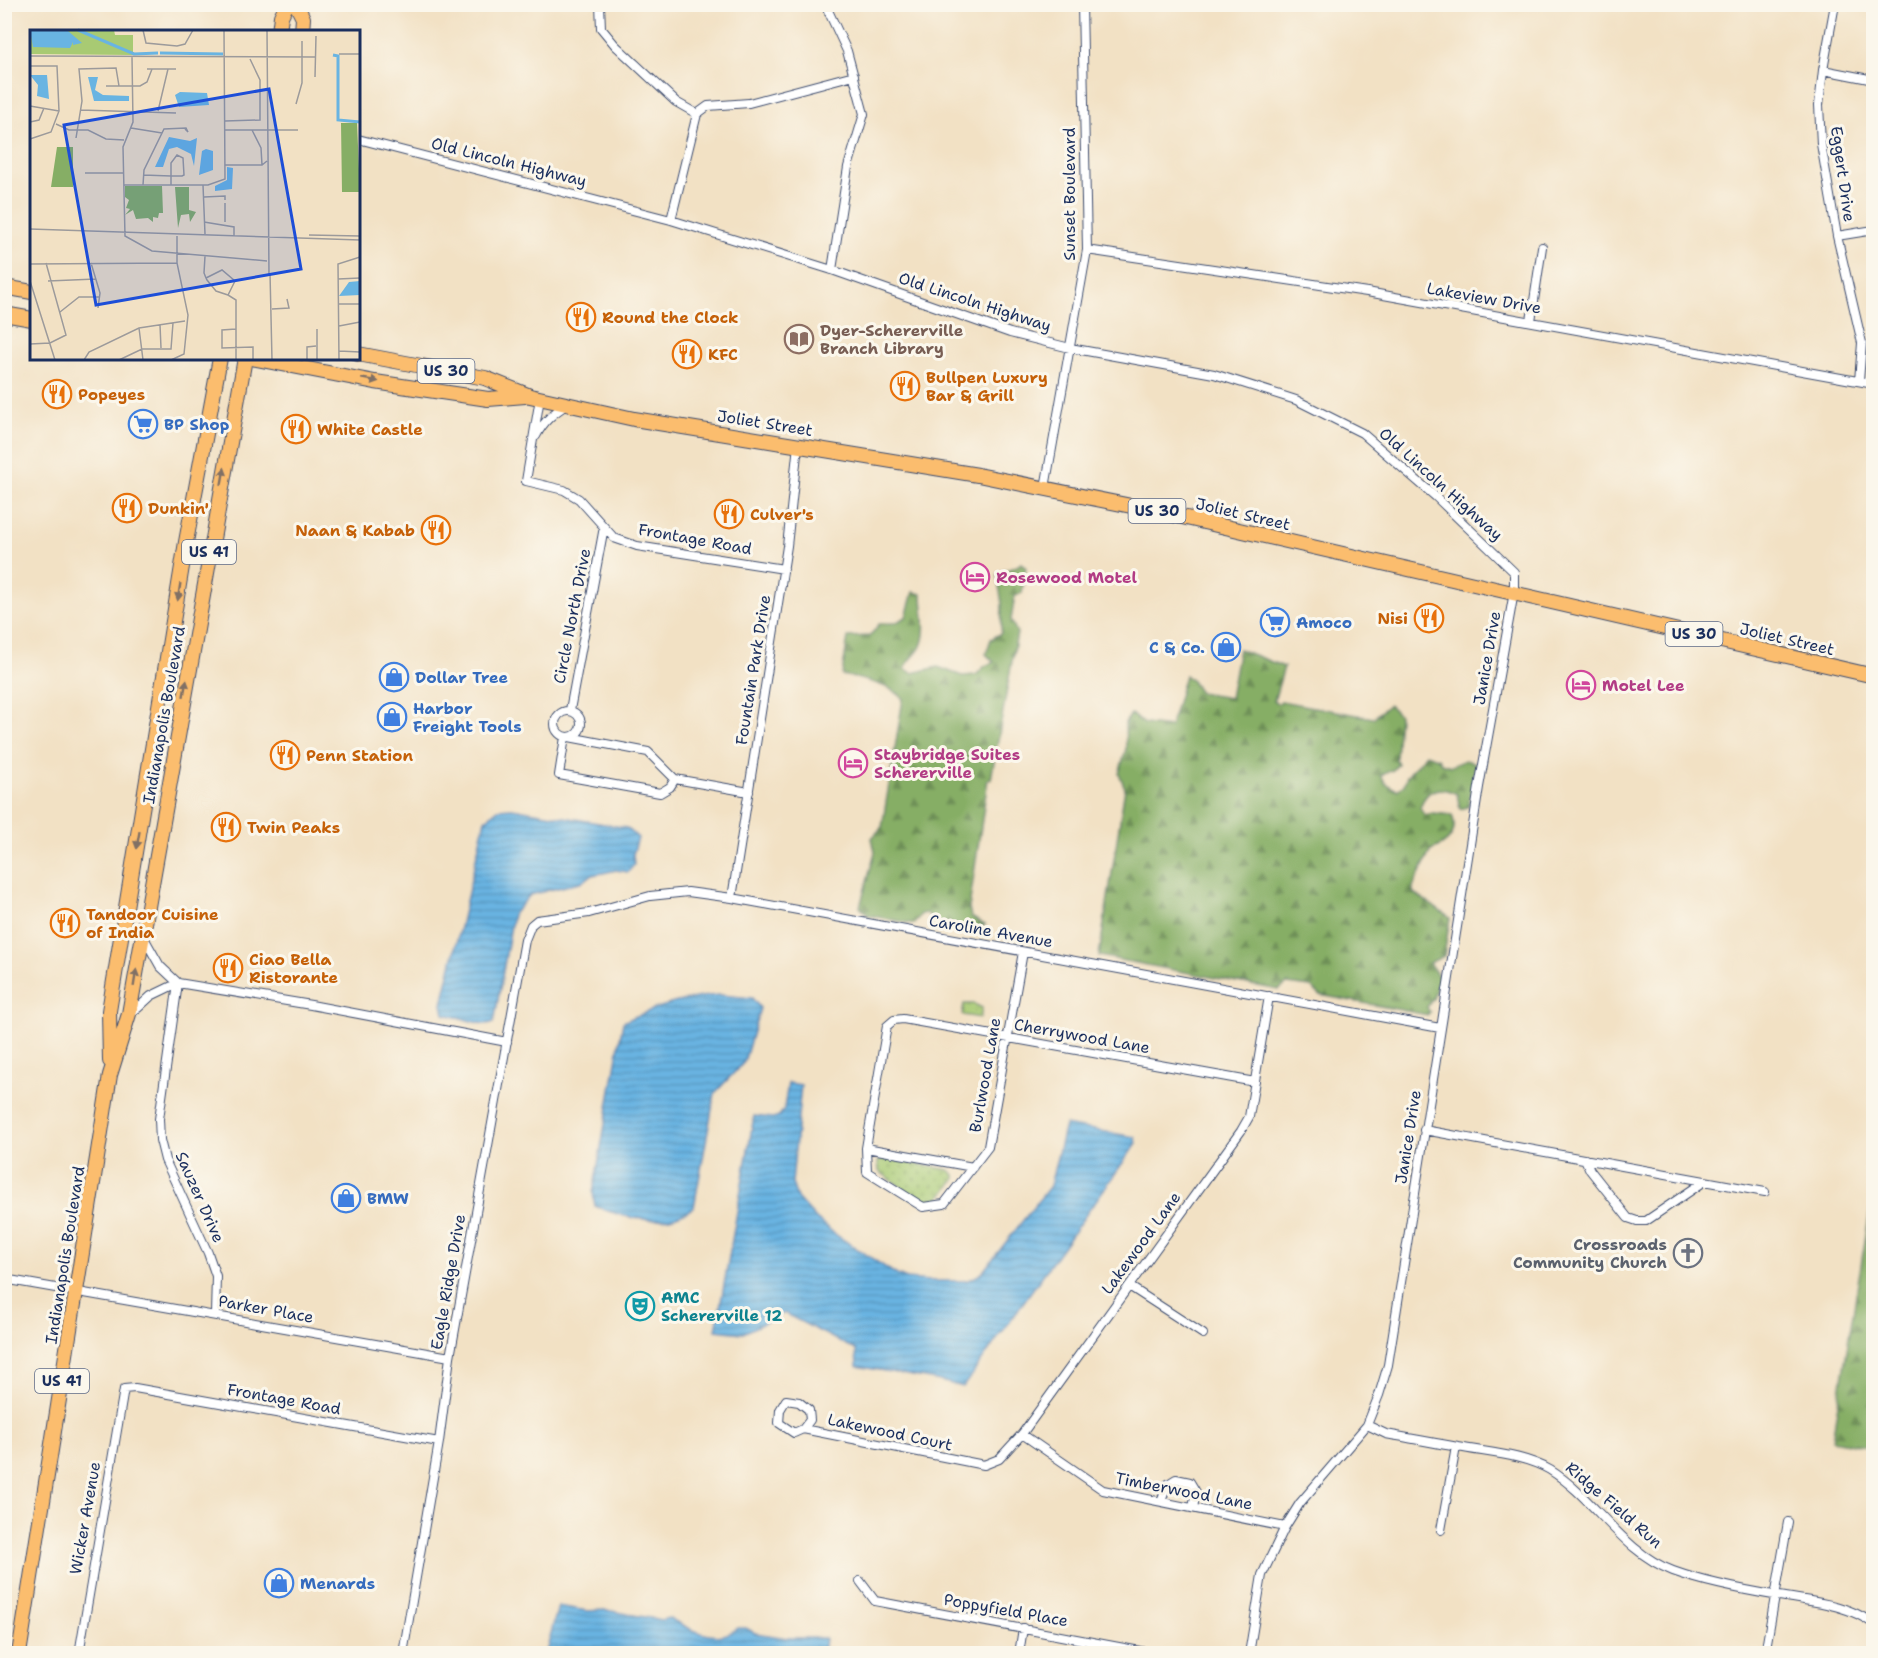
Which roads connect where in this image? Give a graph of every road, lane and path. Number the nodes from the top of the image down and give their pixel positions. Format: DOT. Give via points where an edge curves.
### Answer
graph roads {
  1 [pos="287,4"];
  2 [pos="296,4"];
  3 [pos="600,4"];
  4 [pos="825,4"];
  5 [pos="1082,4"];
  6 [pos="1835,4"];
  7 [pos="279,30"];
  8 [pos="302,30"];
  9 [pos="1823,70"];
  10 [pos="854,75"];
  11 [pos="1874,80"];
  12 [pos="698,114"];
  13 [pos="360,140"];
  14 [pos="672,220"];
  15 [pos="1874,230"];
  16 [pos="1837,236"];
  17 [pos="1542,247"];
  18 [pos="1087,250"];
  19 [pos="832,270"];
  20 [pos="4,287"];
  21 [pos="30,292"];
  22 [pos="4,314"];
  23 [pos="30,319"];
  24 [pos="1531,321"];
  25 [pos="1070,348"];
  26 [pos="360,354"];
  27 [pos="220,360"];
  28 [pos="245,360"];
  29 [pos="261,360"];
  30 [pos="1859,381"];
  31 [pos="1874,384"];
  32 [pos="535,397"];
  33 [pos="568,404"];
  34 [pos="532,445"];
  35 [pos="798,445"];
  36 [pos="1045,488"];
  37 [pos="604,527"];
  38 [pos="784,569"];
  39 [pos="1514,592"];
  40 [pos="1874,676"];
  41 [pos="570,711"];
  42 [pos="567,737"];
  43 [pos="675,779"];
  44 [pos="749,792"];
  45 [pos="732,898"];
  46 [pos="537,920"];
  47 [pos="142,933"];
  48 [pos="1023,952"];
  49 [pos="178,984"];
  50 [pos="1269,996"];
  51 [pos="129,1014"];
  52 [pos="1440,1028"];
  53 [pos="1008,1037"];
  54 [pos="507,1042"];
  55 [pos="110,1075"];
  56 [pos="1255,1082"];
  57 [pos="1424,1130"];
  58 [pos="866,1148"];
  59 [pos="1585,1159"];
  60 [pos="973,1167"];
  61 [pos="1705,1181"];
  62 [pos="1765,1192"];
  63 [pos="4,1279"];
  64 [pos="1129,1286"];
  65 [pos="76,1292"];
  66 [pos="215,1315"];
  67 [pos="1203,1334"];
  68 [pos="450,1357"];
  69 [pos="124,1389"];
  70 [pos="1367,1425"];
  71 [pos="803,1430"];
  72 [pos="1022,1434"];
  73 [pos="439,1442"];
  74 [pos="1456,1447"];
  75 [pos="970,1464"];
  76 [pos="1161,1502"];
  77 [pos="1193,1508"];
  78 [pos="1788,1522"];
  79 [pos="1286,1527"];
  80 [pos="1441,1530"];
  81 [pos="860,1581"];
  82 [pos="1776,1596"];
  83 [pos="1874,1624"];
  84 [pos="1023,1628"];
  85 [pos="19,1653"];
  86 [pos="79,1653"];
  87 [pos="403,1653"];
  88 [pos="1019,1653"];
  89 [pos="1156,1653"];
  90 [pos="1249,1653"];
  91 [pos="1765,1653"];
  1 -- 7 [label="main road"];
  2 -- 8 [label="main road" via="303,18"];
  3 -- 12 [label="street" via="601,28 615,45 676,102"];
  4 -- 10 [label="street"];
  5 -- 18 [label="street, Sunset Boulevard"];
  6 -- 9 [label="street, Eggert Drive"];
  9 -- 11 [label="street"];
  9 -- 16 [label="street, Eggert Drive" via="1819,105 1821,144"];
  10 -- 12 [label="street" via="749,103 708,106"];
  10 -- 19 [label="street" via="864,114 848,167"];
  12 -- 14 [label="street"];
  13 -- 14 [label="street, Old Lincoln Highway"];
  14 -- 19 [label="street, Old Lincoln Highway"];
  15 -- 16 [label="street"];
  16 -- 30 [label="street, Eggert Drive" via="1862,343"];
  17 -- 24 [label="street"];
  18 -- 24 [label="street, Lakeview Drive"];
  18 -- 25 [label="street, Sunset Boulevard"];
  19 -- 25 [label="street, Old Lincoln Highway" via="1010,333"];
  20 -- 21 [label="main road"];
  22 -- 23 [label="main road"];
  24 -- 30 [label="street, Lakeview Drive"];
  25 -- 36 [label="street, Sunset Boulevard"];
  25 -- 39 [label="street, Old Lincoln Highway" via="1214,374 1296,400 1362,433 1509,566 1514,572"];
  26 -- 32 [label="main road, US 30" via="485,378"];
  27 -- 55 [label="main road, Indianapolis Boulevard / US 41, one-way" via="109,1011"];
  47 -- 28 [label="main road, Indianapolis Boulevard / US 41, one-way"];
  29 -- 32 [label="main road, US 30, one-way" via="488,399"];
  30 -- 31 [label="street, Lakeview Drive"];
  32 -- 33 [label="main road, Joliet Street / US 30"];
  32 -- 34 [label="street, Frontage Road"];
  33 -- 34 [label="street" via="543,423"];
  33 -- 35 [label="main road, Joliet Street / US 30"];
  34 -- 37 [label="street, Frontage Road" via="526,481 564,490 579,499"];
  35 -- 36 [label="main road, Joliet Street / US 30"];
  35 -- 38 [label="street, Fountain Park Drive"];
  36 -- 39 [label="main road, Joliet Street / US 30"];
  37 -- 38 [label="street, Frontage Road" via="614,538 637,546"];
  37 -- 41 [label="street, Circle North Drive"];
  38 -- 44 [label="street, Fountain Park Drive"];
  39 -- 40 [label="main road, Joliet Street / US 30"];
  39 -- 52 [label="street, Janice Drive"];
  41 -- 42 [label="street" via="578,715 581,723 579,731"];
  41 -- 42 [label="street" via="562,712 555,721 558,733"];
  42 -- 43 [label="street" via="648,752"];
  42 -- 43 [label="street" via="559,775 660,793"];
  43 -- 44 [label="street"];
  44 -- 45 [label="street, Fountain Park Drive"];
  45 -- 46 [label="street, Caroline Avenue" via="688,892 650,896 590,913"];
  45 -- 48 [label="street, Caroline Avenue"];
  46 -- 54 [label="street, Eagle Ridge Drive" via="525,940"];
  47 -- 49 [label="street" via="160,966"];
  51 -- 47 [label="main road, Indianapolis Boulevard / US 41, one-way"];
  48 -- 50 [label="street, Caroline Avenue"];
  48 -- 53 [label="street, Burlwood Lane"];
  49 -- 51 [label="street" via="151,996"];
  49 -- 54 [label="street"];
  49 -- 66 [label="street, Sauzer Drive" via="159,1119 160,1140 165,1160 213,1265"];
  50 -- 52 [label="street, Caroline Avenue"];
  50 -- 56 [label="street, Lakewood Lane"];
  51 -- 55 [label="main road, Indianapolis Boulevard / US 41"];
  52 -- 57 [label="street, Janice Drive"];
  53 -- 56 [label="street, Cherrywood Lane"];
  53 -- 58 [label="street, Cherrywood Lane" via="894,1020 887,1026"];
  53 -- 60 [label="street, Burlwood Lane" via="988,1147"];
  54 -- 68 [label="street, Eagle Ridge Drive"];
  55 -- 65 [label="main road, Indianapolis Boulevard / US 41"];
  56 -- 64 [label="street, Lakewood Lane" via="1249,1117 1241,1131"];
  57 -- 59 [label="street"];
  57 -- 70 [label="street, Janice Drive" via="1388,1365"];
  58 -- 60 [label="street"];
  58 -- 60 [label="street, Burlwood Lane" via="867,1172 923,1207 944,1204"];
  59 -- 61 [label="street"];
  59 -- 61 [label="street" via="1628,1218 1637,1221 1646,1221"];
  61 -- 62 [label="street"];
  63 -- 65 [label="street, Parker Place"];
  64 -- 67 [label="street"];
  64 -- 72 [label="street, Lakewood Lane"];
  65 -- 66 [label="street, Parker Place"];
  65 -- 85 [label="main road, Indianapolis Boulevard / US 41"];
  66 -- 68 [label="street, Parker Place"];
  68 -- 73 [label="street, Eagle Ridge Drive"];
  69 -- 73 [label="street, Frontage Road"];
  69 -- 86 [label="street, Wicker Avenue"];
  70 -- 74 [label="street, Ridge Field Run" via="1386,1434"];
  70 -- 79 [label="street, Janice Drive" via="1300,1503"];
  71 -- 75 [label="street, Lakewood Court"];
  72 -- 75 [label="street, Lakewood Lane" via="999,1459 984,1465"];
  72 -- 76 [label="street, Timberwood Lane" via="1103,1490"];
  73 -- 87 [label="street, Eagle Ridge Drive"];
  74 -- 80 [label="street"];
  74 -- 82 [label="street, Ridge Field Run" via="1522,1458 1549,1470 1641,1553 1670,1570"];
  76 -- 77 [label="street, Timberwood Lane"];
  76 -- 77 [label="street" via="1168,1484 1176,1479 1190,1482 1196,1492"];
  77 -- 79 [label="street, Timberwood Lane"];
  78 -- 82 [label="street"];
  79 -- 90 [label="street, Janice Drive" via="1262,1575"];
  81 -- 84 [label="street, Poppyfield Place" via="875,1601"];
  82 -- 83 [label="street, Ridge Field Run" via="1840,1606"];
  82 -- 91 [label="street"];
  84 -- 88 [label="street"];
  84 -- 89 [label="street, Poppyfield Place"];
}
